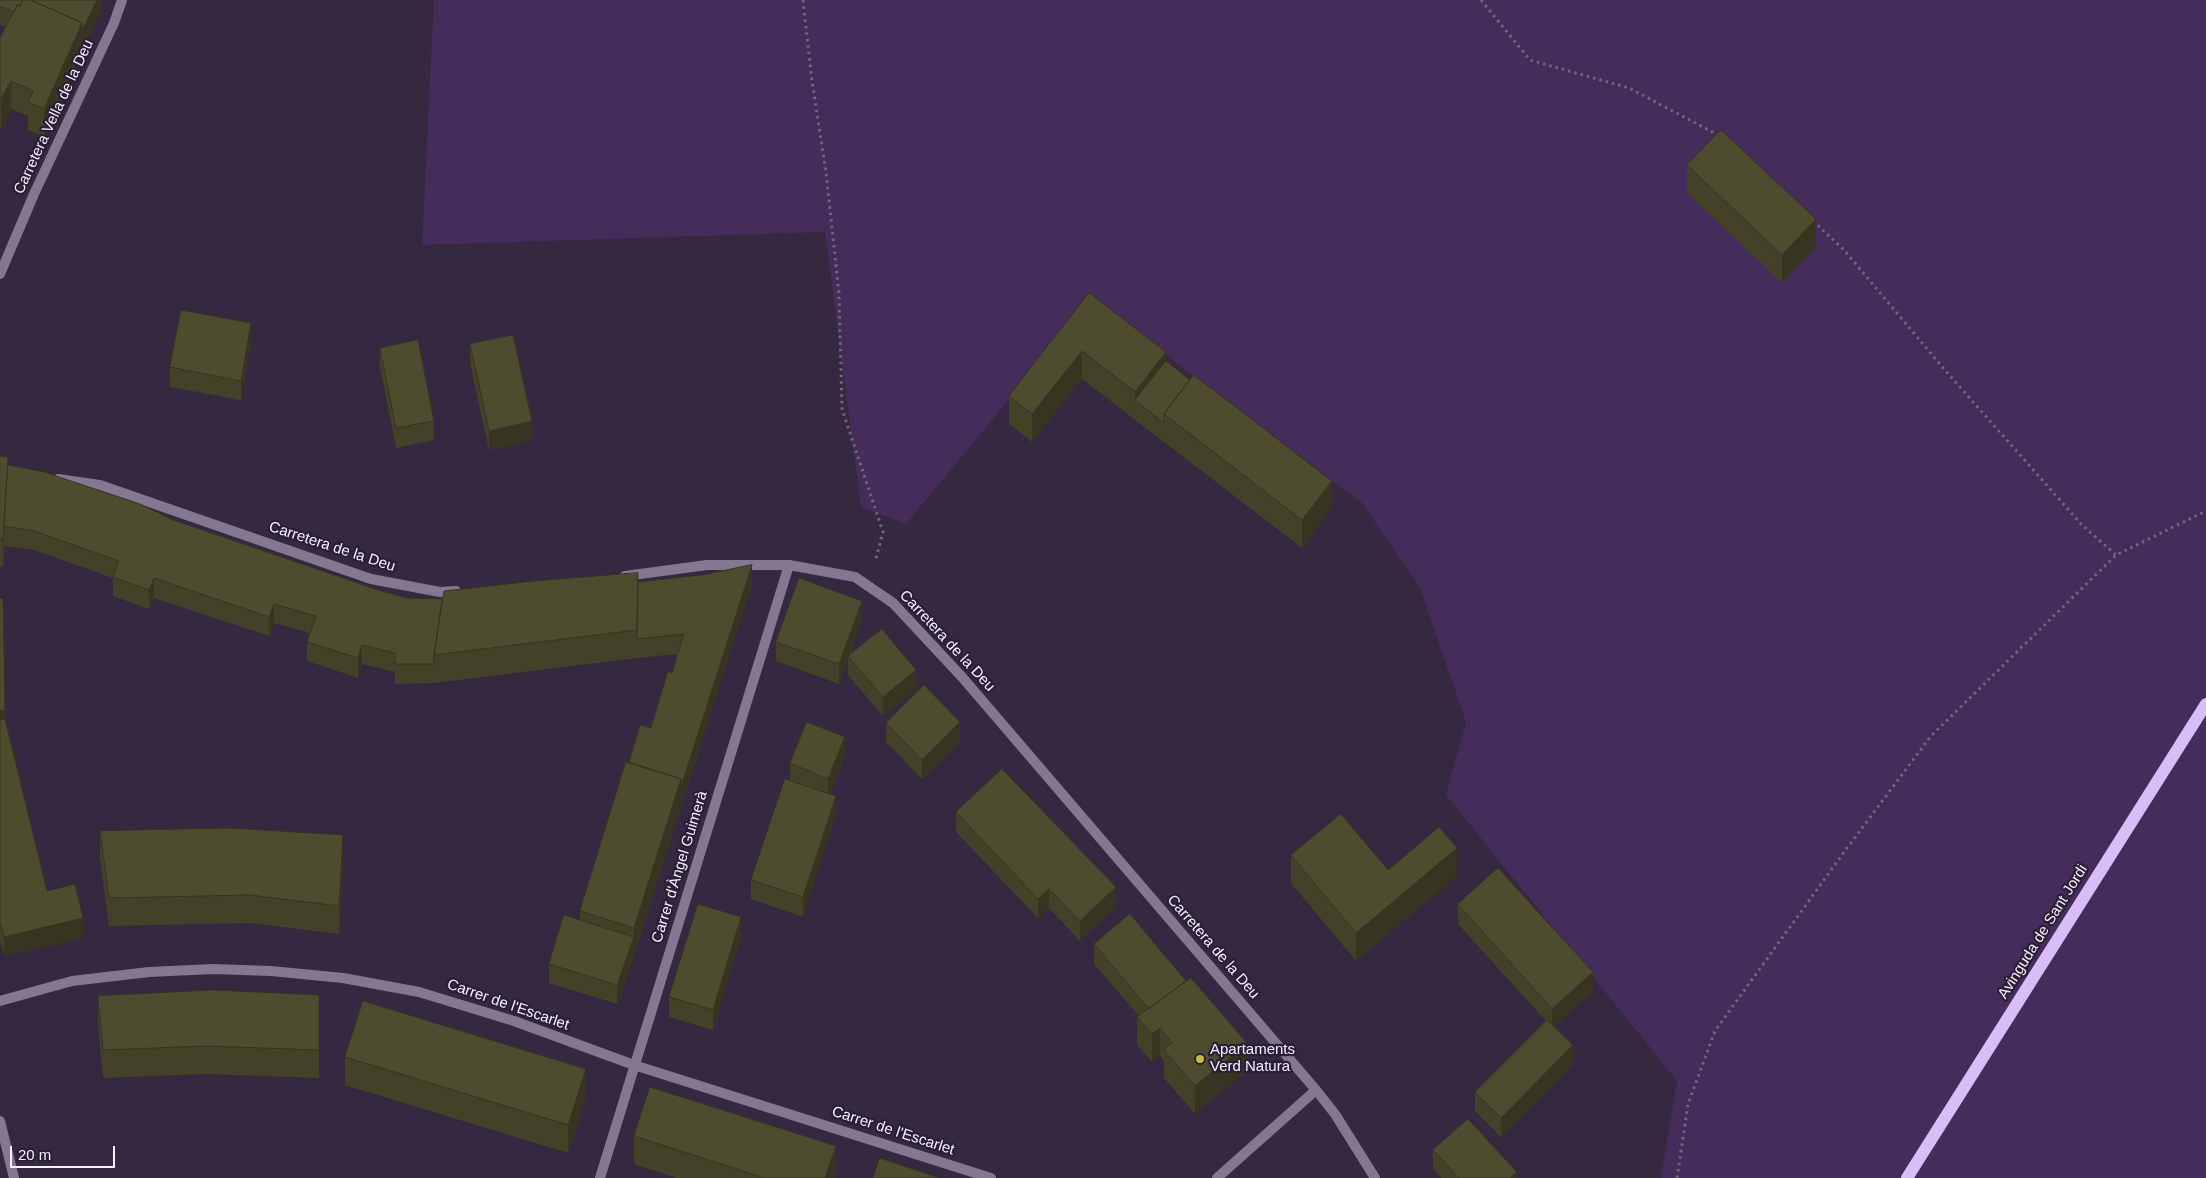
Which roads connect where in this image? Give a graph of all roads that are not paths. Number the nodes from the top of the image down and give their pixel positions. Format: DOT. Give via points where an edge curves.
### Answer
graph roads {
  1 [pos="122,0"];
  2 [pos="0,274"];
  3 [pos="45,477"];
  4 [pos="789,565"];
  5 [pos="612,577"];
  6 [pos="469,591"];
  7 [pos="2206,704"];
  8 [pos="0,1000"];
  9 [pos="634,1065"];
  10 [pos="1316,1090"];
  11 [pos="0,1121"];
  12 [pos="14,1178"];
  13 [pos="600,1178"];
  14 [pos="991,1178"];
  15 [pos="1217,1178"];
  16 [pos="1375,1178"];
  17 [pos="1906,1178"];
  1 -- 2 [label="street, Carretera Vella de la Deu"];
  3 -- 6 [label="street, Carretera de la Deu" via="100,485 371,579 440,592"];
  4 -- 5 [label="street, Carretera de la Deu" via="707,565"];
  4 -- 9 [label="street, Carrer d'Àngel Guimerà"];
  4 -- 10 [label="street, Carretera de la Deu" via="855,577 893,604 962,677"];
  7 -- 17 [label="main road, Avinguda de Sant Jordi"];
  8 -- 9 [label="street, Carrer de l'Escarlet" via="72,980 149,972 272,970 343,978 419,992"];
  9 -- 13 [label="street, Carrer d'Àngel Guimerà"];
  9 -- 14 [label="street, Carrer de l'Escarlet"];
  10 -- 15 [label="street"];
  10 -- 16 [label="street, Carretera de la Deu"];
  11 -- 12 [label="street"];
}
